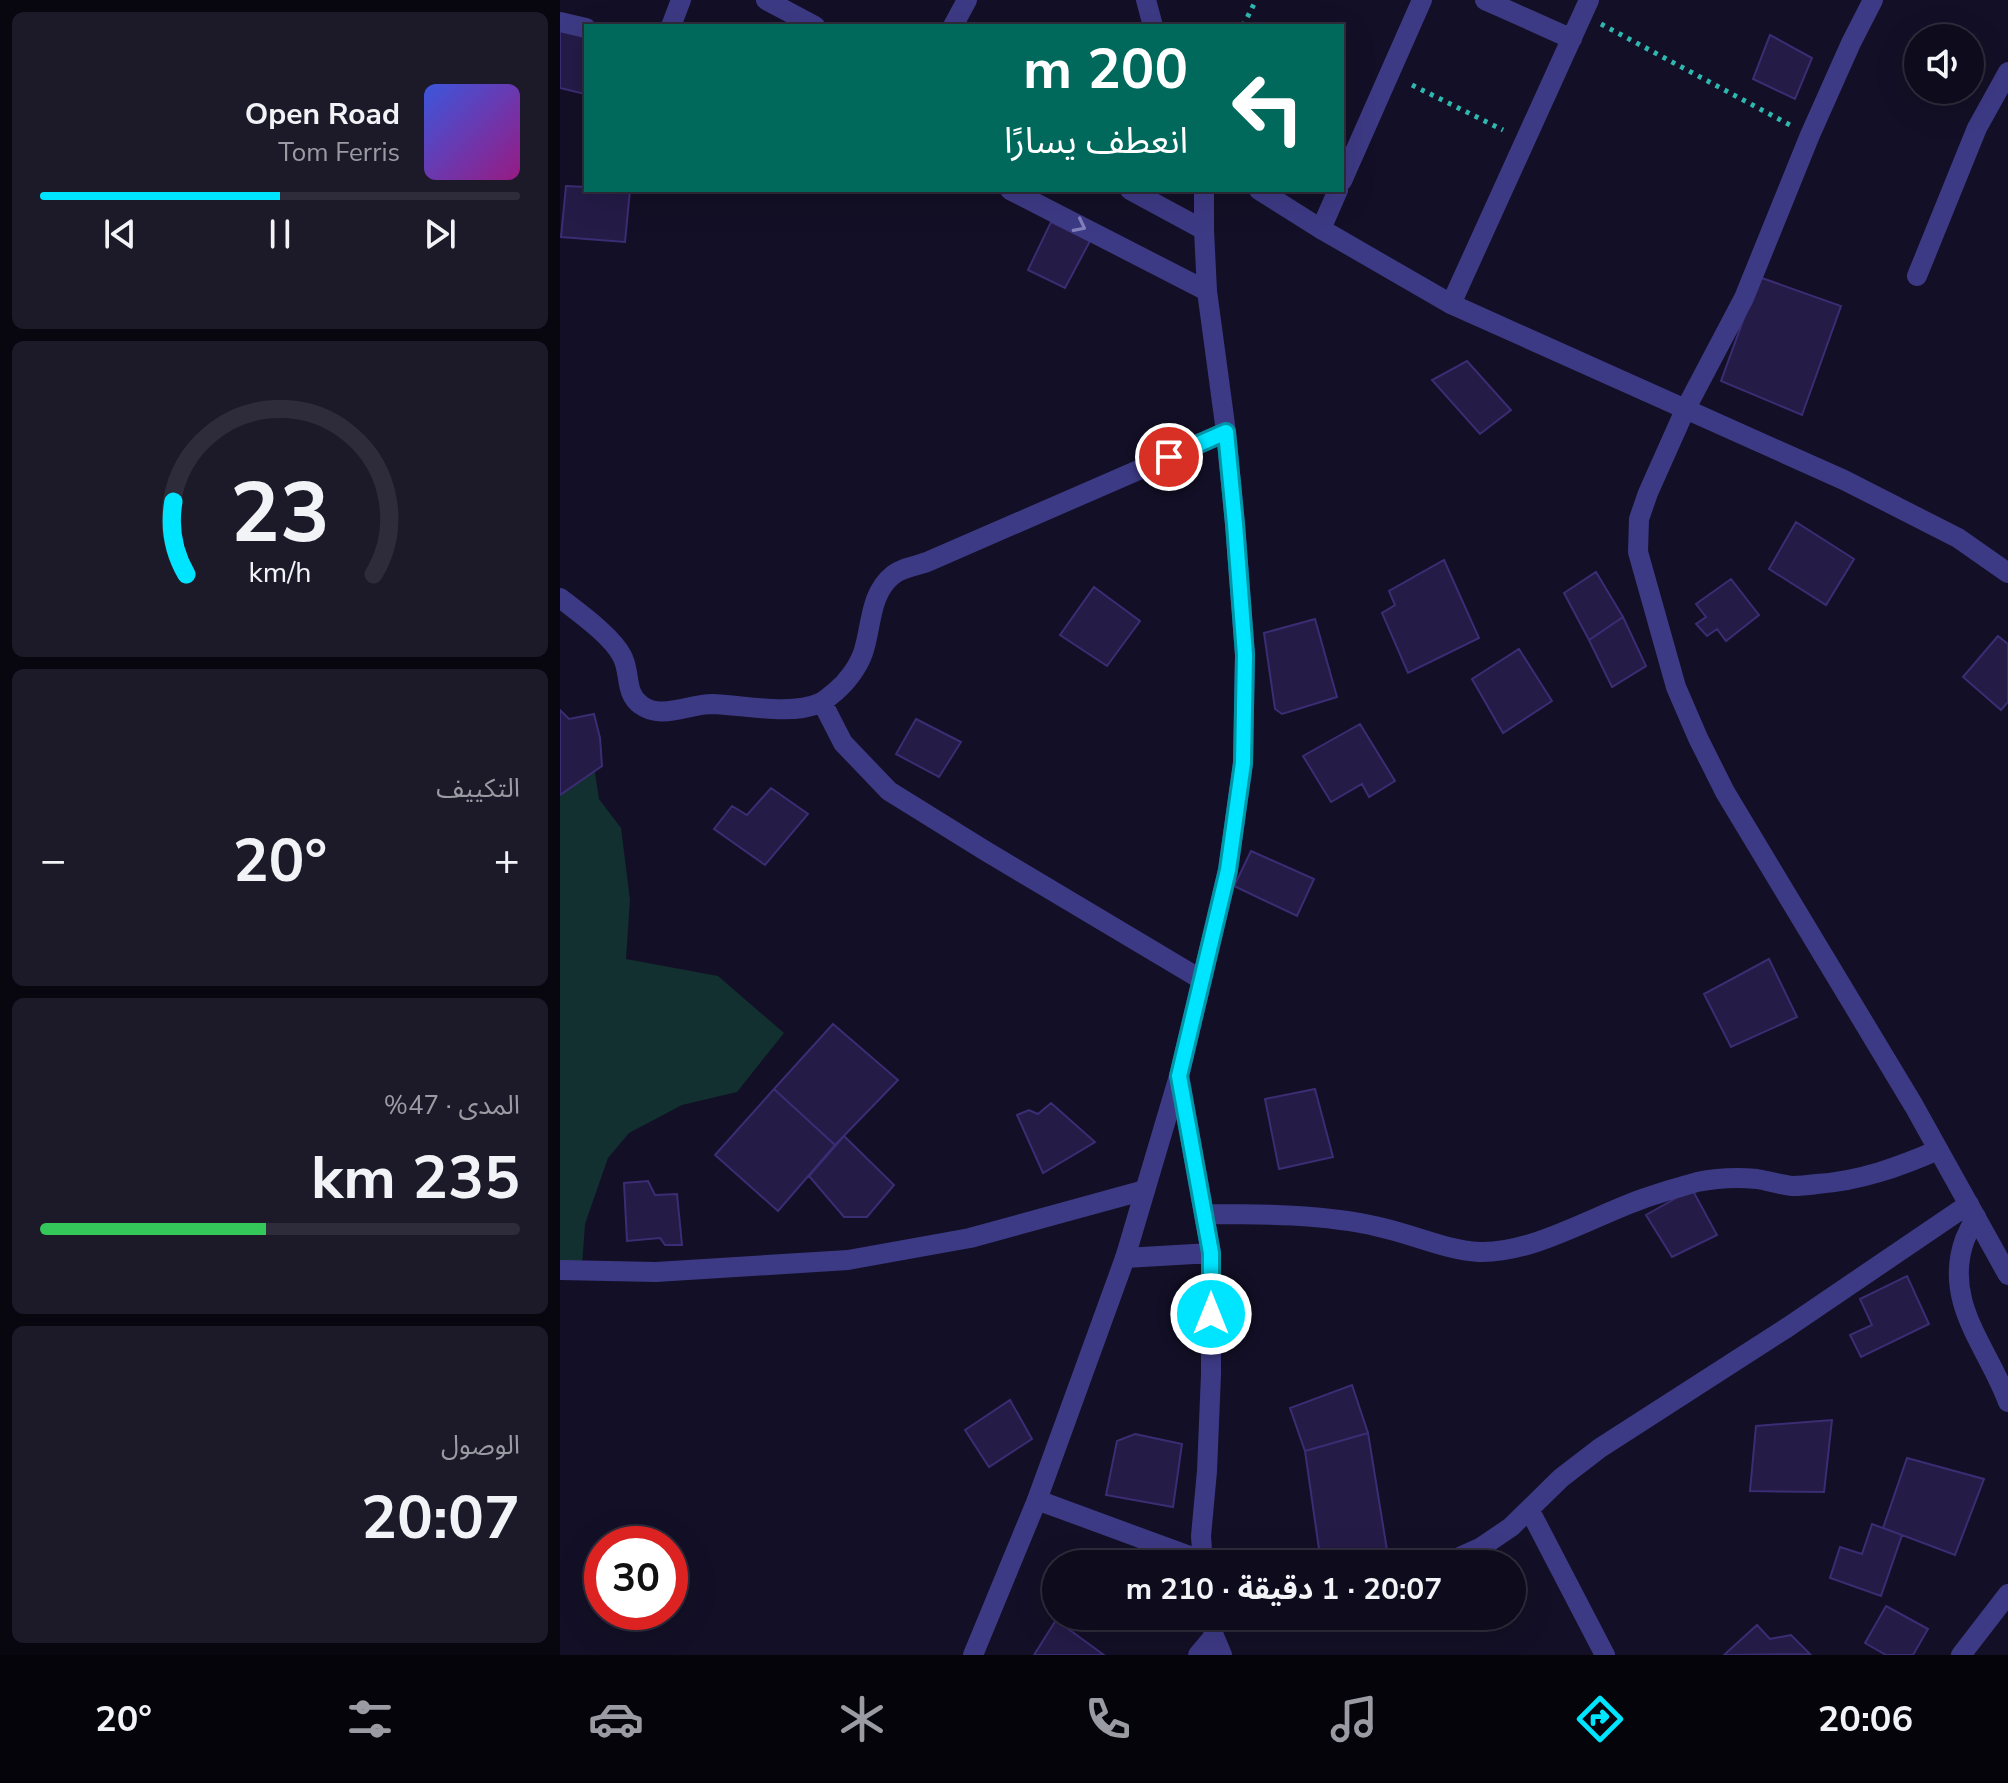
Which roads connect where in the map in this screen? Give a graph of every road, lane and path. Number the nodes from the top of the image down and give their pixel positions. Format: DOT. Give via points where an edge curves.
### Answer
graph roads {
  1 [pos="681,0"];
  2 [pos="766,0"];
  3 [pos="967,0"];
  4 [pos="1146,0"];
  5 [pos="1256,0"];
  6 [pos="1422,0"];
  7 [pos="1485,0"];
  8 [pos="1873,0"];
  9 [pos="1586,7"];
  10 [pos="794,21"];
  11 [pos="560,22"];
  12 [pos="672,24"];
  13 [pos="954,24"];
  14 [pos="1152,24"];
  15 [pos="1244,24"];
  16 [pos="584,28"];
  17 [pos="1572,39"];
  18 [pos="2008,72"];
  19 [pos="1389,73"];
  20 [pos="1810,135"];
  21 [pos="1525,141"];
  22 [pos="1344,176"];
  23 [pos="1014,192"];
  24 [pos="1134,192"];
  25 [pos="1204,192"];
  26 [pos="1262,192"];
  27 [pos="1337,192"];
  28 [pos="1321,229"];
  29 [pos="1204,230"];
  30 [pos="1917,276"];
  31 [pos="1207,291"];
  32 [pos="1451,304"];
  33 [pos="1685,410"];
  34 [pos="1226,432"];
  35 [pos="2008,573"];
  36 [pos="560,598"];
  37 [pos="822,702"];
  38 [pos="1202,980"];
  39 [pos="1179,1076"];
  40 [pos="1938,1150"];
  41 [pos="1145,1190"];
  42 [pos="1972,1210"];
  43 [pos="1204,1214"];
  44 [pos="1211,1253"];
  45 [pos="1125,1258"];
  46 [pos="560,1270"];
  47 [pos="2008,1275"];
  48 [pos="2008,1402"];
  49 [pos="1037,1500"];
  50 [pos="1529,1509"];
  51 [pos="1169,1550"];
  52 [pos="1202,1550"];
  53 [pos="1476,1550"];
  54 [pos="2008,1594"];
  55 [pos="1215,1636"];
  56 [pos="973,1655"];
  57 [pos="1198,1655"];
  58 [pos="1605,1655"];
  59 [pos="1961,1655"];
  1 -- 12 [label="street"];
  2 -- 10 [label="street"];
  3 -- 13 [label="street"];
  4 -- 14 [label="street"];
  5 -- 15 [label="path"];
  6 -- 19 [label="street"];
  7 -- 17 [label="street"];
  8 -- 20 [label="street"];
  9 -- 17 [label="street"];
  9 -- 20 [label="path"];
  11 -- 16 [label="street"];
  17 -- 21 [label="street"];
  18 -- 30 [label="street" via="1977,128"];
  19 -- 21 [label="path"];
  19 -- 22 [label="street"];
  20 -- 33 [label="street" via="1744,298"];
  21 -- 32 [label="street"];
  23 -- 31 [label="street, one-way"];
  24 -- 29 [label="street"];
  25 -- 29 [label="street"];
  26 -- 28 [label="street"];
  27 -- 28 [label="street"];
  28 -- 32 [label="street"];
  29 -- 31 [label="street"];
  31 -- 34 [label="street"];
  32 -- 33 [label="street"];
  33 -- 35 [label="street" via="1844,480 1958,538"];
  33 -- 40 [label="street" via="1639,519 1638,552 1676,687 1725,792"];
  34 -- 37 [label="street" via="894,573 874,602 862,655 846,683"];
  34 -- 38 [label="street" via="1245,655 1243,763 1228,870"];
  36 -- 37 [label="street" via="622,655 628,689 649,711 707,704 800,708"];
  37 -- 38 [label="street" via="843,743 889,791"];
  38 -- 39 [label="street"];
  39 -- 41 [label="street"];
  39 -- 43 [label="street"];
  40 -- 42 [label="street"];
  40 -- 43 [label="street" via="1879,1173 1830,1183 1794,1186 1722,1177 1697,1182 1504,1252 1454,1248 1335,1220"];
  41 -- 45 [label="street"];
  41 -- 46 [label="street" via="970,1238 848,1260 656,1272"];
  42 -- 47 [label="street"];
  42 -- 48 [label="street" via="1958,1272 1960,1300"];
  42 -- 50 [label="street" via="1600,1448"];
  43 -- 44 [label="street"];
  44 -- 45 [label="street"];
  44 -- 52 [label="street"];
  45 -- 49 [label="street"];
  49 -- 51 [label="street"];
  49 -- 56 [label="street"];
  50 -- 53 [label="street"];
  50 -- 58 [label="street"];
  54 -- 59 [label="street"];
  55 -- 57 [label="street"];
}
